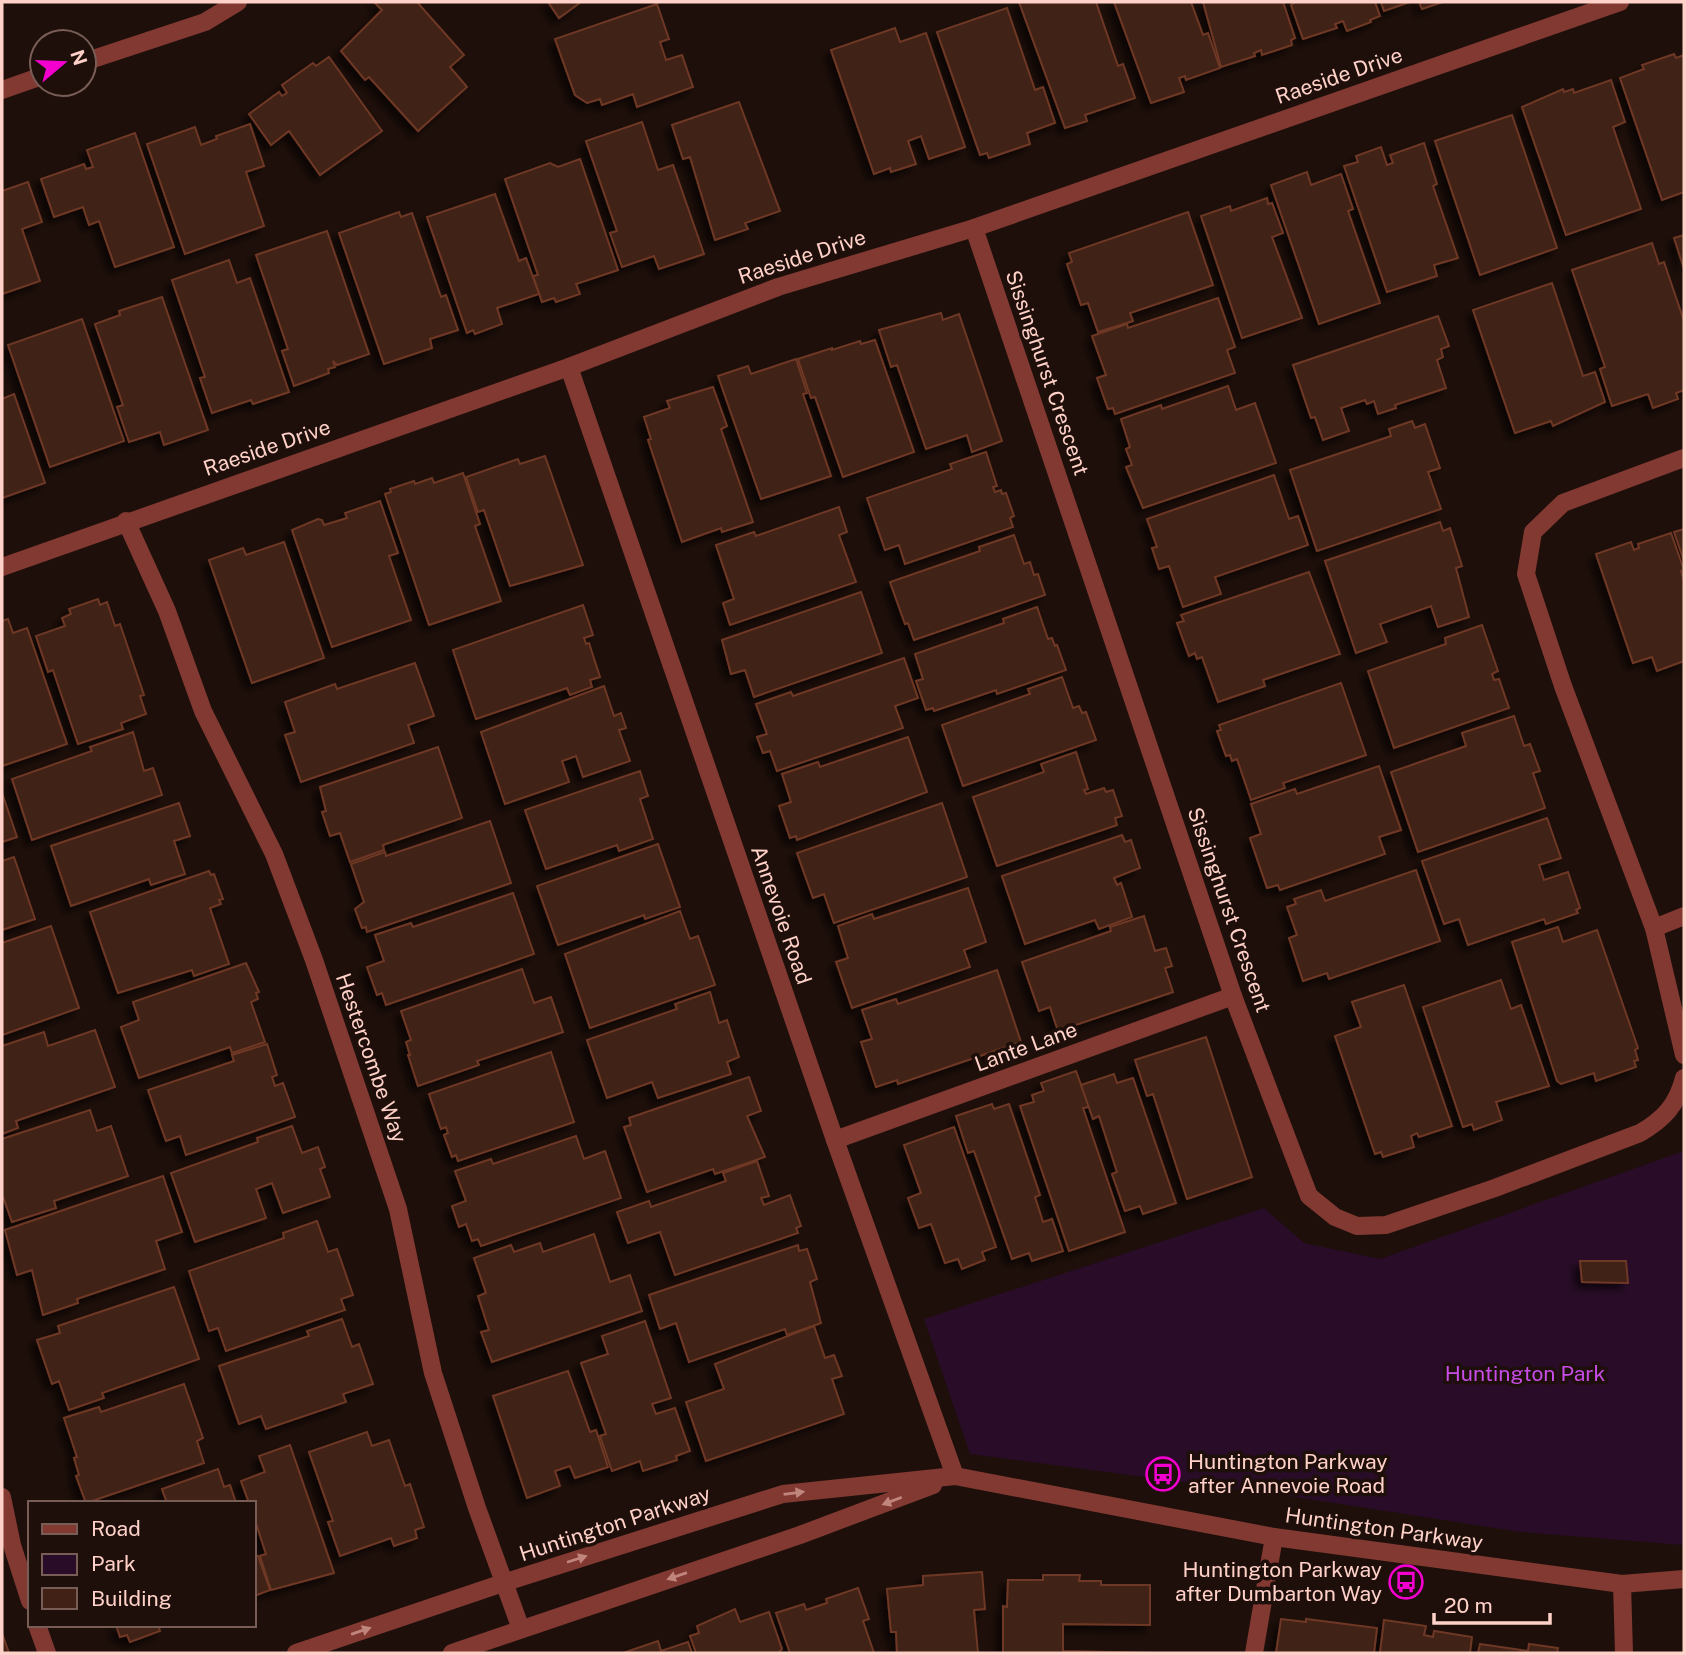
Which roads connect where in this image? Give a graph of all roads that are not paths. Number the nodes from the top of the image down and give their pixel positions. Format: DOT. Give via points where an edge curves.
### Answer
graph roads {
  1 [pos="238,2"];
  2 [pos="1620,2"];
  3 [pos="98,57"];
  4 [pos="28,81"];
  5 [pos="2,90"];
  6 [pos="974,228"];
  7 [pos="569,367"];
  8 [pos="1684,457"];
  9 [pos="126,521"];
  10 [pos="2,567"];
  11 [pos="1684,916"];
  12 [pos="1654,928"];
  13 [pos="1233,996"];
  14 [pos="1684,1055"];
  15 [pos="1684,1078"];
  16 [pos="835,1140"];
  17 [pos="956,1476"];
  18 [pos="2,1497"];
  19 [pos="1274,1537"];
  20 [pos="1684,1579"];
  21 [pos="503,1583"];
  22 [pos="1622,1584"];
  23 [pos="28,1595"];
  24 [pos="38,1627"];
  25 [pos="521,1629"];
  26 [pos="47,1653"];
  27 [pos="296,1653"];
  28 [pos="453,1653"];
  29 [pos="1254,1653"];
  30 [pos="1624,1653"];
  1 -- 3 [label="street" via="205,22"];
  2 -- 6 [label="street, Raeside Drive"];
  4 -- 5 [label="street"];
  6 -- 7 [label="street, Raeside Drive" via="778,287"];
  6 -- 13 [label="street, Sissinghurst Crescent"];
  7 -- 9 [label="street, Raeside Drive"];
  7 -- 16 [label="street, Annevoie Road"];
  8 -- 12 [label="street" via="1563,503 1533,532 1526,574"];
  9 -- 10 [label="street, Raeside Drive"];
  9 -- 21 [label="street, Hestercombe Way" via="167,611 203,711 274,854 314,960 398,1209 433,1373"];
  11 -- 12 [label="street"];
  12 -- 14 [label="street"];
  13 -- 15 [label="street, Sissinghurst Crescent" via="1309,1196 1356,1226 1386,1224 1425,1213 1640,1133 1674,1107"];
  13 -- 16 [label="street, Lante Lane"];
  16 -- 17 [label="street, Annevoie Road"];
  17 -- 19 [label="street, Huntington Parkway"];
  21 -- 17 [label="street, Huntington Parkway, one-way" via="783,1494"];
  17 -- 25 [label="street, one-way" via="800,1535"];
  18 -- 23 [label="street"];
  19 -- 22 [label="street, Huntington Parkway"];
  19 -- 29 [label="street"];
  20 -- 22 [label="street, Huntington Parkway"];
  21 -- 25 [label="street, Hestercombe Way"];
  27 -- 21 [label="street, Huntington Parkway, one-way"];
  22 -- 30 [label="street"];
  24 -- 26 [label="street"];
  25 -- 28 [label="street"];
}
